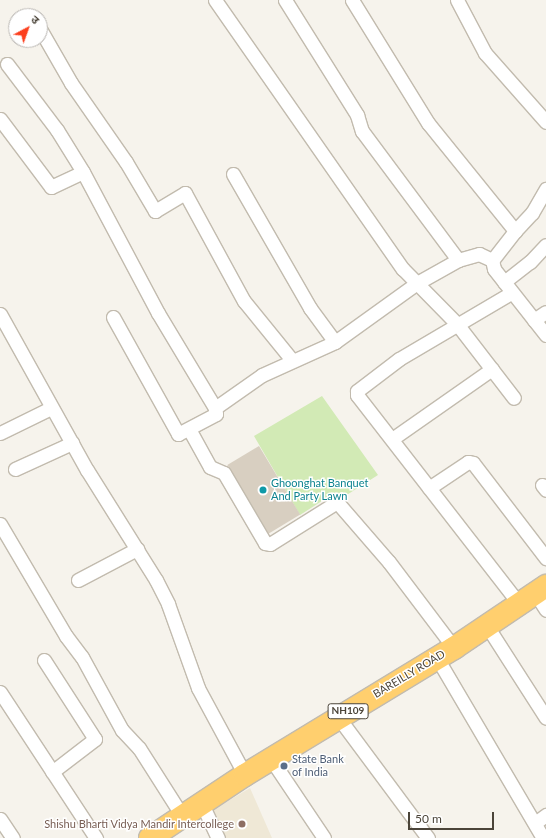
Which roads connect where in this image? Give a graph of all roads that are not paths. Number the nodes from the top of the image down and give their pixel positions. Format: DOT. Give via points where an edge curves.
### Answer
graph roads {
  1 [pos="215,0"];
  2 [pos="285,0"];
  3 [pos="457,0"];
  4 [pos="357,2"];
  5 [pos="48,43"];
  6 [pos="7,64"];
  7 [pos="0,119"];
  8 [pos="546,122"];
  9 [pos="83,172"];
  10 [pos="233,174"];
  11 [pos="546,189"];
  12 [pos="515,231"];
  13 [pos="546,245"];
  14 [pos="458,260"];
  15 [pos="492,260"];
  16 [pos="416,283"];
  17 [pos="508,288"];
  18 [pos="546,312"];
  19 [pos="0,314"];
  20 [pos="113,317"];
  21 [pos="534,320"];
  22 [pos="458,324"];
  23 [pos="546,334"];
  24 [pos="335,342"];
  25 [pos="292,360"];
  26 [pos="492,369"];
  27 [pos="514,398"];
  28 [pos="52,408"];
  29 [pos="215,408"];
  30 [pos="189,429"];
  31 [pos="0,433"];
  32 [pos="392,439"];
  33 [pos="72,443"];
  34 [pos="15,469"];
  35 [pos="429,488"];
  36 [pos="0,524"];
  37 [pos="137,549"];
  38 [pos="546,558"];
  39 [pos="78,580"];
  40 [pos="536,598"];
  41 [pos="487,626"];
  42 [pos="445,653"];
  43 [pos="44,660"];
  44 [pos="0,692"];
  45 [pos="338,717"];
  46 [pos="546,718"];
  47 [pos="271,759"];
  48 [pos="52,772"];
  49 [pos="245,776"];
  50 [pos="202,804"];
  51 [pos="546,815"];
  52 [pos="183,817"];
  53 [pos="0,819"];
  54 [pos="535,823"];
  55 [pos="155,837"];
  56 [pos="13,838"];
  57 [pos="96,838"];
  58 [pos="218,838"];
  59 [pos="324,838"];
  60 [pos="428,838"];
  61 [pos="543,838"];
  1 -- 16 [label="street" via="403,270"];
  2 -- 14 [label="street" via="357,115 362,131"];
  3 -- 8 [label="street" via="485,54"];
  4 -- 12 [label="street" via="428,123"];
  5 -- 25 [label="street" via="71,83 126,162 154,211 185,193 244,301"];
  6 -- 9 [label="street" via="57,130"];
  7 -- 9 [label="street" via="51,187"];
  9 -- 29 [label="street" via="158,313"];
  10 -- 24 [label="street" via="310,308"];
  11 -- 12 [label="street" via="532,213"];
  12 -- 15 [label="street"];
  13 -- 17 [label="street"];
  14 -- 15 [label="street" via="479,254"];
  14 -- 16 [label="street"];
  15 -- 17 [label="street"];
  16 -- 22 [label="street"];
  16 -- 24 [label="street"];
  17 -- 21 [label="street"];
  17 -- 22 [label="street"];
  18 -- 21 [label="street"];
  19 -- 28 [label="street"];
  20 -- 30 [label="street" via="176,432"];
  21 -- 23 [label="street"];
  22 -- 26 [label="street"];
  22 -- 32 [label="street" via="399,359 357,391 357,395"];
  24 -- 25 [label="street"];
  25 -- 29 [label="street" via="262,375"];
  26 -- 27 [label="street"];
  26 -- 32 [label="street"];
  28 -- 31 [label="street"];
  28 -- 33 [label="street"];
  29 -- 30 [label="street" via="216,414"];
  30 -- 42 [label="street" via="210,467 224,473 265,542 270,544 337,502 389,562"];
  32 -- 35 [label="street"];
  33 -- 34 [label="street"];
  33 -- 37 [label="street"];
  35 -- 38 [label="street" via="470,461"];
  35 -- 40 [label="street"];
  36 -- 52 [label="street" via="66,636 82,657 122,730 139,748"];
  37 -- 39 [label="street"];
  37 -- 49 [label="street" via="168,604 198,688"];
  40 -- 41 [label="highway, BAREILLY ROAD / NH109"];
  41 -- 42 [label="highway, BAREILLY ROAD / NH109"];
  41 -- 46 [label="street"];
  42 -- 45 [label="highway, BAREILLY ROAD / NH109"];
  42 -- 54 [label="street"];
  43 -- 48 [label="street" via="95,739"];
  44 -- 48 [label="street"];
  45 -- 47 [label="highway, BAREILLY ROAD / NH109"];
  45 -- 60 [label="street"];
  47 -- 49 [label="highway, BAREILLY ROAD / NH109"];
  47 -- 59 [label="street"];
  48 -- 57 [label="street"];
  49 -- 50 [label="highway, BAREILLY ROAD / NH109"];
  50 -- 52 [label="highway, BAREILLY ROAD / NH109"];
  50 -- 58 [label="street"];
  51 -- 54 [label="street"];
  52 -- 55 [label="highway, BAREILLY ROAD / NH109"];
  53 -- 56 [label="street"];
  54 -- 61 [label="street"];
}
